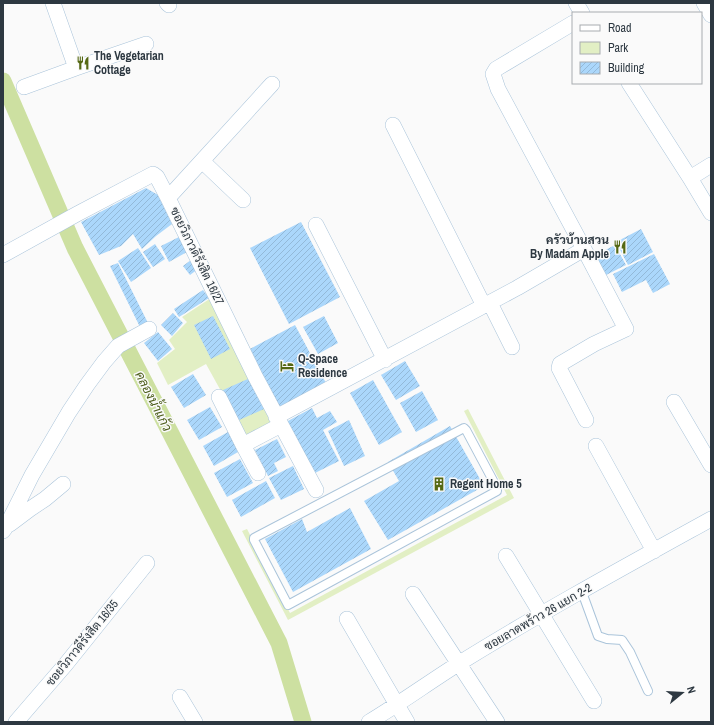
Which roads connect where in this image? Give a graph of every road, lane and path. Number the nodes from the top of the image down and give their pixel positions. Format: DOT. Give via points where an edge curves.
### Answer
graph roads {
  1 [pos="53,3"];
  2 [pos="576,3"];
  3 [pos="704,3"];
  4 [pos="581,12"];
  5 [pos="711,16"];
  6 [pos="572,24"];
  7 [pos="146,44"];
  8 [pos="76,68"];
  9 [pos="272,84"];
  10 [pos="630,84"];
  11 [pos="24,87"];
  12 [pos="393,125"];
  13 [pos="202,161"];
  14 [pos="711,165"];
  15 [pos="690,178"];
  16 [pos="168,198"];
  17 [pos="243,200"];
  18 [pos="711,213"];
  19 [pos="316,225"];
  20 [pos="584,248"];
  21 [pos="3,255"];
  22 [pos="487,304"];
  23 [pos="148,329"];
  24 [pos="512,347"];
  25 [pos="385,360"];
  26 [pos="219,397"];
  27 [pos="674,402"];
  28 [pos="586,420"];
  29 [pos="278,421"];
  30 [pos="243,445"];
  31 [pos="596,446"];
  32 [pos="711,465"];
  33 [pos="258,473"];
  34 [pos="62,484"];
  35 [pos="319,496"];
  36 [pos="711,519"];
  37 [pos="5,529"];
  38 [pos="654,551"];
  39 [pos="506,556"];
  40 [pos="147,563"];
  41 [pos="582,592"];
  42 [pos="412,594"];
  43 [pos="541,615"];
  44 [pos="347,618"];
  45 [pos="458,664"];
  46 [pos="648,691"];
  47 [pos="180,697"];
  48 [pos="594,701"];
  49 [pos="397,705"];
  50 [pos="16,722"];
  51 [pos="195,722"];
  52 [pos="368,722"];
  53 [pos="407,722"];
  54 [pos="497,722"];
  1 -- 8 [label="street"];
  2 -- 4 [label="street"];
  3 -- 5 [label="street"];
  6 -- 20 [label="street" via="496,69 493,74 498,89"];
  7 -- 8 [label="street"];
  8 -- 11 [label="street"];
  9 -- 13 [label="street"];
  10 -- 15 [label="street"];
  12 -- 22 [label="street"];
  13 -- 16 [label="street"];
  13 -- 17 [label="street"];
  14 -- 15 [label="street"];
  15 -- 18 [label="street"];
  16 -- 21 [label="street, ซอยวิภาวดีรังสิต 16/27" via="157,177 150,174"];
  16 -- 29 [label="street, ซอยวิภาวดีรังสิต 16/27" via="258,374"];
  19 -- 25 [label="street"];
  20 -- 22 [label="street"];
  20 -- 28 [label="street" via="626,329 560,364 559,368"];
  22 -- 24 [label="street"];
  22 -- 25 [label="street"];
  23 -- 37 [label="street" via="124,343 104,362 69,412 32,475"];
  25 -- 29 [label="street"];
  26 -- 30 [label="street"];
  27 -- 32 [label="street"];
  29 -- 30 [label="street"];
  29 -- 35 [label="street, ซอยวิภาวดีรังสิต 16/27"];
  30 -- 33 [label="street"];
  31 -- 38 [label="street"];
  34 -- 37 [label="street" via="45,500 30,508"];
  35 -- 35 [label="lane" via="464,428 497,490 288,605 254,538"];
  36 -- 38 [label="street, ซอยลาดพร้าว 26 แยก 2-2"];
  38 -- 41 [label="street, ซอยลาดพร้าว 26 แยก 2-2"];
  39 -- 43 [label="street"];
  40 -- 50 [label="street, ซอยวิภาวดีรังสิต 16/35"];
  41 -- 43 [label="street, ซอยลาดพร้าว 26 แยก 2-2"];
  41 -- 46 [label="lane" via="598,636 622,640"];
  42 -- 45 [label="street"];
  43 -- 45 [label="street, ซอยลาดพร้าว 26 แยก 2-2"];
  43 -- 48 [label="street"];
  44 -- 49 [label="street"];
  45 -- 49 [label="street, ซอยลาดพร้าว 26 แยก 2-2"];
  45 -- 54 [label="street"];
  47 -- 51 [label="street"];
  49 -- 52 [label="street, ซอยลาดพร้าว 26 แยก 2-2"];
  49 -- 53 [label="street"];
}
